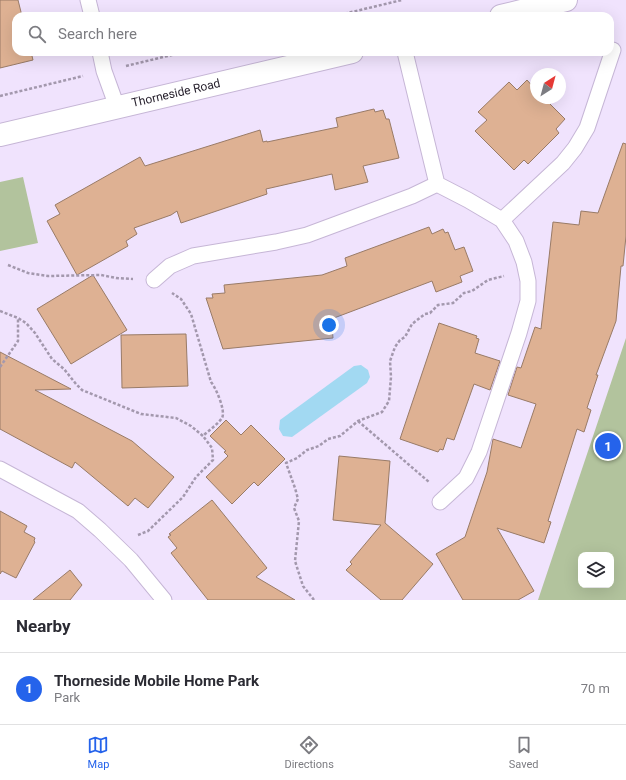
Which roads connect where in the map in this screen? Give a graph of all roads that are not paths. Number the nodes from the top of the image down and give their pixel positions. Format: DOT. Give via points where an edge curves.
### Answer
graph roads {
  1 [pos="88,0"];
  2 [pos="566,0"];
  3 [pos="91,12"];
  4 [pos="517,12"];
  5 [pos="101,56"];
  6 [pos="335,56"];
  7 [pos="406,56"];
  8 [pos="611,56"];
  9 [pos="117,107"];
  10 [pos="0,135"];
  11 [pos="437,184"];
  12 [pos="502,220"];
  13 [pos="154,280"];
  14 [pos="0,469"];
  15 [pos="443,499"];
  16 [pos="164,600"];
  1 -- 3 [label="lane"];
  2 -- 4 [label="street"];
  5 -- 9 [label="lane"];
  6 -- 9 [label="street, Thorneside Road"];
  7 -- 11 [label="lane"];
  8 -- 12 [label="lane" via="587,128 575,148 563,163"];
  9 -- 10 [label="street, Thorneside Road"];
  11 -- 12 [label="lane"];
  11 -- 13 [label="lane" via="412,196 307,235 193,256 170,266"];
  12 -- 15 [label="lane" via="516,241 526,269 528,300 478,452 466,478"];
  14 -- 16 [label="lane" via="78,512 131,560"];
}
